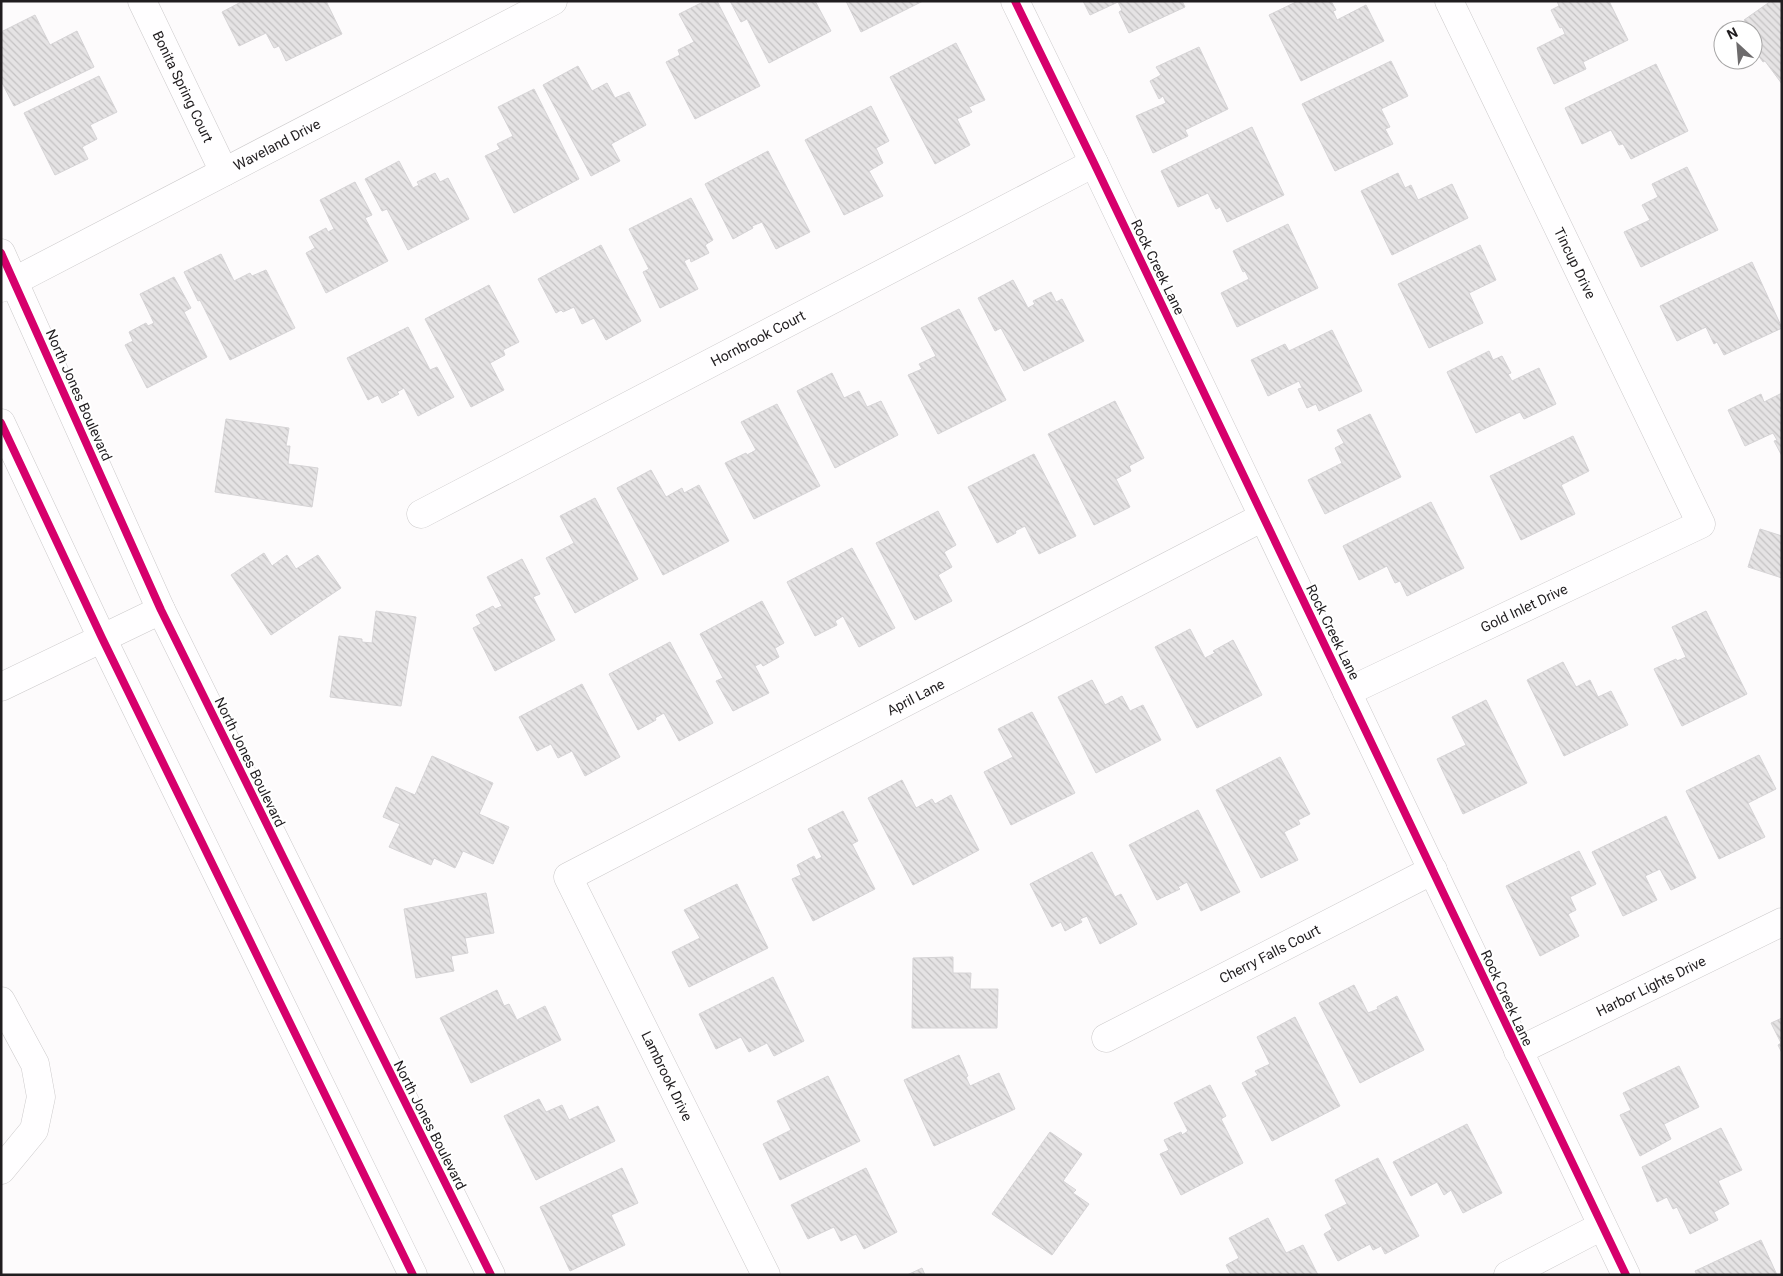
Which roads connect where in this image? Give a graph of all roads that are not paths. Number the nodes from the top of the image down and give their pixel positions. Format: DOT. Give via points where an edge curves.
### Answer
graph roads {
  1 [pos="142,1"];
  2 [pos="553,1"];
  3 [pos="1015,1"];
  4 [pos="1449,1"];
  5 [pos="1094,164"];
  6 [pos="224,172"];
  7 [pos="1,253"];
  8 [pos="8,284"];
  9 [pos="1,423"];
  10 [pos="421,514"];
  11 [pos="1263,517"];
  12 [pos="1701,524"];
  13 [pos="161,610"];
  14 [pos="102,638"];
  15 [pos="1,687"];
  16 [pos="1347,692"];
  17 [pos="1432,870"];
  18 [pos="568,877"];
  19 [pos="1782,922"];
  20 [pos="1,1001"];
  21 [pos="1106,1038"];
  22 [pos="1518,1051"];
  23 [pos="1,1170"];
  24 [pos="1602,1226"];
  25 [pos="413,1275"];
  26 [pos="491,1275"];
  27 [pos="766,1275"];
  28 [pos="1508,1275"];
  29 [pos="1626,1275"];
  1 -- 6 [label="street, Bonita Spring Court"];
  2 -- 6 [label="street, Waveland Drive"];
  3 -- 5 [label="street, Rock Creek Lane"];
  4 -- 12 [label="street, Tincup Drive"];
  5 -- 10 [label="street, Hornbrook Court"];
  5 -- 11 [label="street, Rock Creek Lane"];
  6 -- 8 [label="street, Waveland Drive"];
  7 -- 8 [label="street, North Jones Boulevard"];
  8 -- 13 [label="street, North Jones Boulevard"];
  9 -- 14 [label="street"];
  11 -- 16 [label="street, Rock Creek Lane"];
  11 -- 18 [label="street, April Lane"];
  12 -- 16 [label="street, Gold Inlet Drive"];
  13 -- 14 [label="street"];
  13 -- 26 [label="street, North Jones Boulevard"];
  14 -- 15 [label="street"];
  14 -- 25 [label="street"];
  16 -- 17 [label="street, Rock Creek Lane"];
  17 -- 21 [label="street, Cherry Falls Court"];
  17 -- 22 [label="street, Rock Creek Lane"];
  18 -- 27 [label="street, Lambrook Drive"];
  19 -- 22 [label="street, Harbor Lights Drive"];
  20 -- 23 [label="street" via="35,1064 41,1097 34,1130"];
  22 -- 24 [label="street, Rock Creek Lane"];
  24 -- 28 [label="street"];
  24 -- 29 [label="street, Rock Creek Lane"];
}
